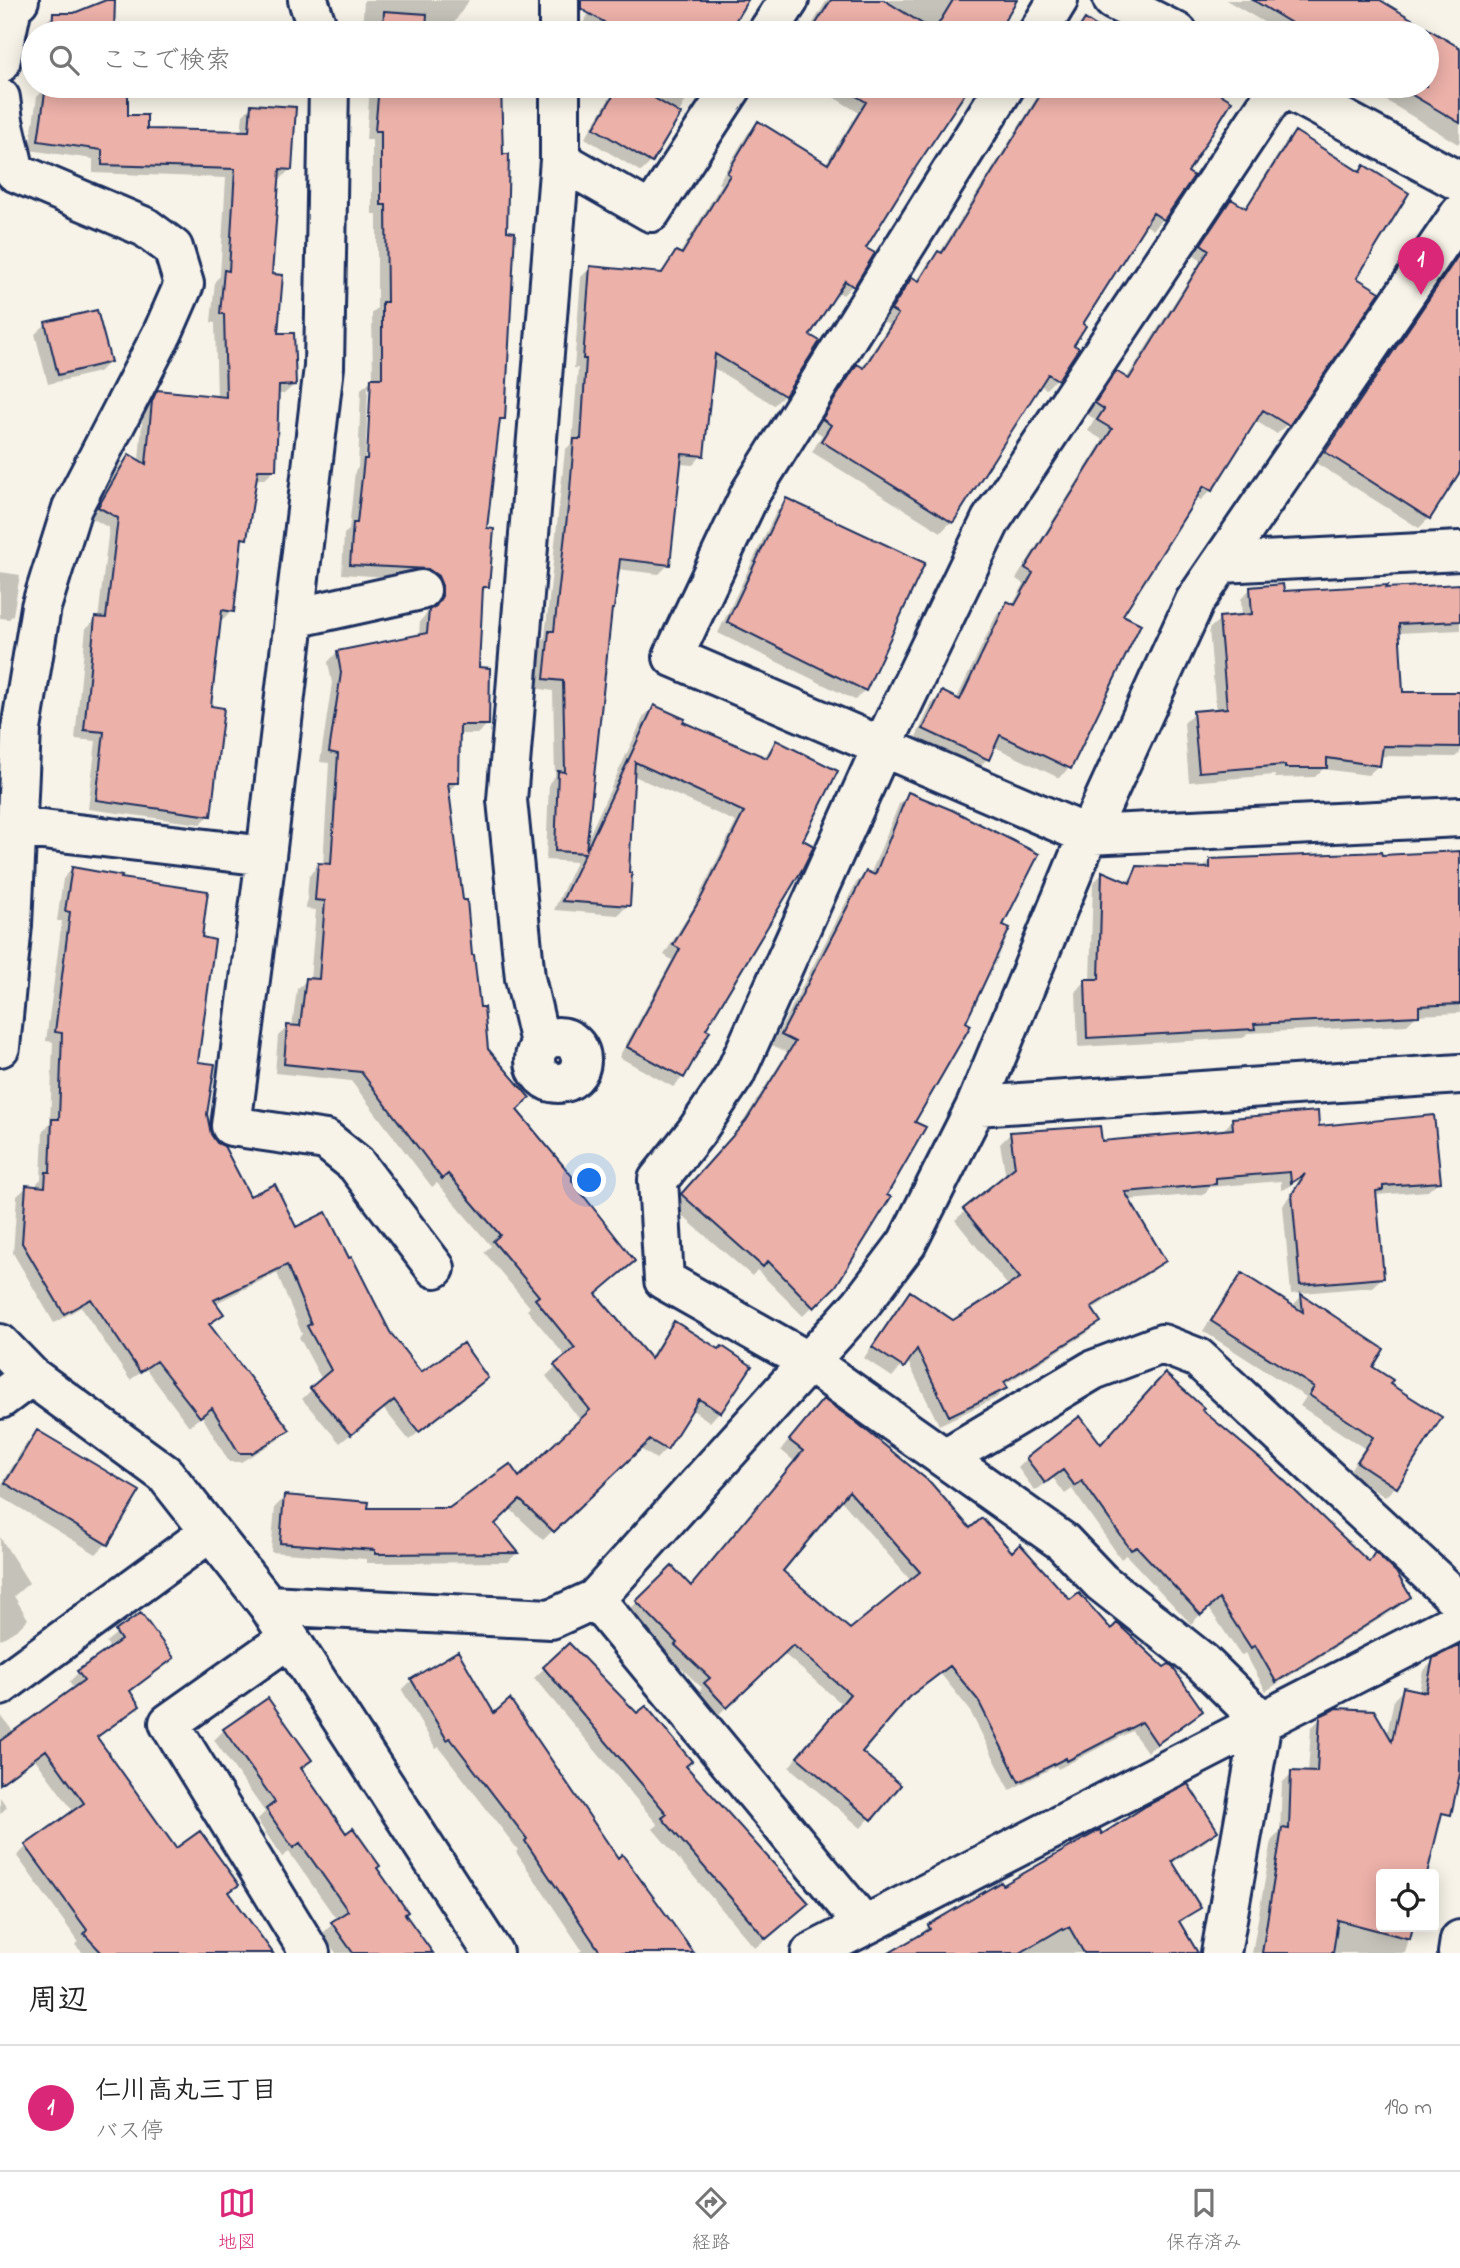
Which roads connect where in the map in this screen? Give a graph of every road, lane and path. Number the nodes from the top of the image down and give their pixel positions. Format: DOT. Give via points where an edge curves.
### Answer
graph roads {
  1 [pos="19,0"];
  2 [pos="308,0"];
  3 [pos="559,0"];
  4 [pos="789,0"];
  5 [pos="1058,0"];
  6 [pos="1113,0"];
  7 [pos="315,21"];
  8 [pos="559,21"];
  9 [pos="775,21"];
  10 [pos="1045,21"];
  11 [pos="1154,21"];
  12 [pos="0,63"];
  13 [pos="0,98"];
  14 [pos="329,98"];
  15 [pos="560,98"];
  16 [pos="725,98"];
  17 [pos="997,98"];
  18 [pos="1273,98"];
  19 [pos="1303,98"];
  20 [pos="560,160"];
  21 [pos="1460,182"];
  22 [pos="1460,214"];
  23 [pos="1460,551"];
  24 [pos="1222,563"];
  25 [pos="421,590"];
  26 [pos="294,618"];
  27 [pos="882,747"];
  28 [pos="1460,817"];
  29 [pos="17,827"];
  30 [pos="1088,835"];
  31 [pos="266,856"];
  32 [pos="540,1043"];
  33 [pos="0,1047"];
  34 [pos="1460,1074"];
  35 [pos="976,1106"];
  36 [pos="435,1268"];
  37 [pos="0,1344"];
  38 [pos="809,1362"];
  39 [pos="31,1376"];
  40 [pos="0,1399"];
  41 [pos="945,1458"];
  42 [pos="210,1532"];
  43 [pos="595,1599"];
  44 [pos="1460,1602"];
  45 [pos="268,1605"];
  46 [pos="1460,1620"];
  47 [pos="289,1638"];
  48 [pos="0,1686"];
  49 [pos="1262,1721"];
  50 [pos="864,1925"];
  51 [pos="1460,1940"];
  52 [pos="310,1953"];
  53 [pos="494,1953"];
  54 [pos="811,1953"];
  55 [pos="1220,1953"];
  56 [pos="1458,1953"];
  1 -- 12 [label="street" via="12,6"];
  2 -- 7 [label="street"];
  3 -- 8 [label="street"];
  4 -- 9 [label="street"];
  5 -- 10 [label="street"];
  6 -- 11 [label="street"];
  13 -- 29 [label="street" via="15,172 145,227 173,247 184,284 72,508 41,607 21,729"];
  14 -- 26 [label="street" via="324,367"];
  15 -- 20 [label="street"];
  16 -- 20 [label="street" via="651,212"];
  17 -- 27 [label="street" via="751,492 673,657"];
  18 -- 27 [label="street" via="991,520"];
  19 -- 21 [label="street"];
  20 -- 32 [label="street" via="507,800 525,978"];
  22 -- 24 [label="street"];
  23 -- 24 [label="street"];
  24 -- 30 [label="street" via="1195,601"];
  25 -- 26 [label="street"];
  26 -- 31 [label="street"];
  27 -- 30 [label="street"];
  27 -- 38 [label="street" via="735,1074 658,1180 664,1280"];
  28 -- 30 [label="street"];
  29 -- 31 [label="street"];
  29 -- 33 [label="street"];
  30 -- 35 [label="street"];
  31 -- 36 [label="street" via="230,1126 326,1140 356,1164"];
  34 -- 35 [label="street"];
  35 -- 38 [label="street" via="906,1243 861,1304"];
  37 -- 39 [label="street"];
  38 -- 41 [label="street"];
  38 -- 43 [label="street"];
  39 -- 40 [label="street"];
  39 -- 42 [label="street" via="165,1474"];
  41 -- 44 [label="street" via="1093,1370 1162,1344 1198,1358"];
  41 -- 49 [label="street" via="1063,1542 1101,1582 1202,1662"];
  42 -- 45 [label="street"];
  42 -- 48 [label="street"];
  43 -- 45 [label="street" via="551,1619"];
  43 -- 50 [label="street"];
  45 -- 47 [label="street"];
  46 -- 49 [label="street"];
  47 -- 52 [label="street" via="169,1723"];
  47 -- 53 [label="street"];
  49 -- 50 [label="street"];
  49 -- 55 [label="street"];
  50 -- 54 [label="street"];
  51 -- 56 [label="street"];
}
